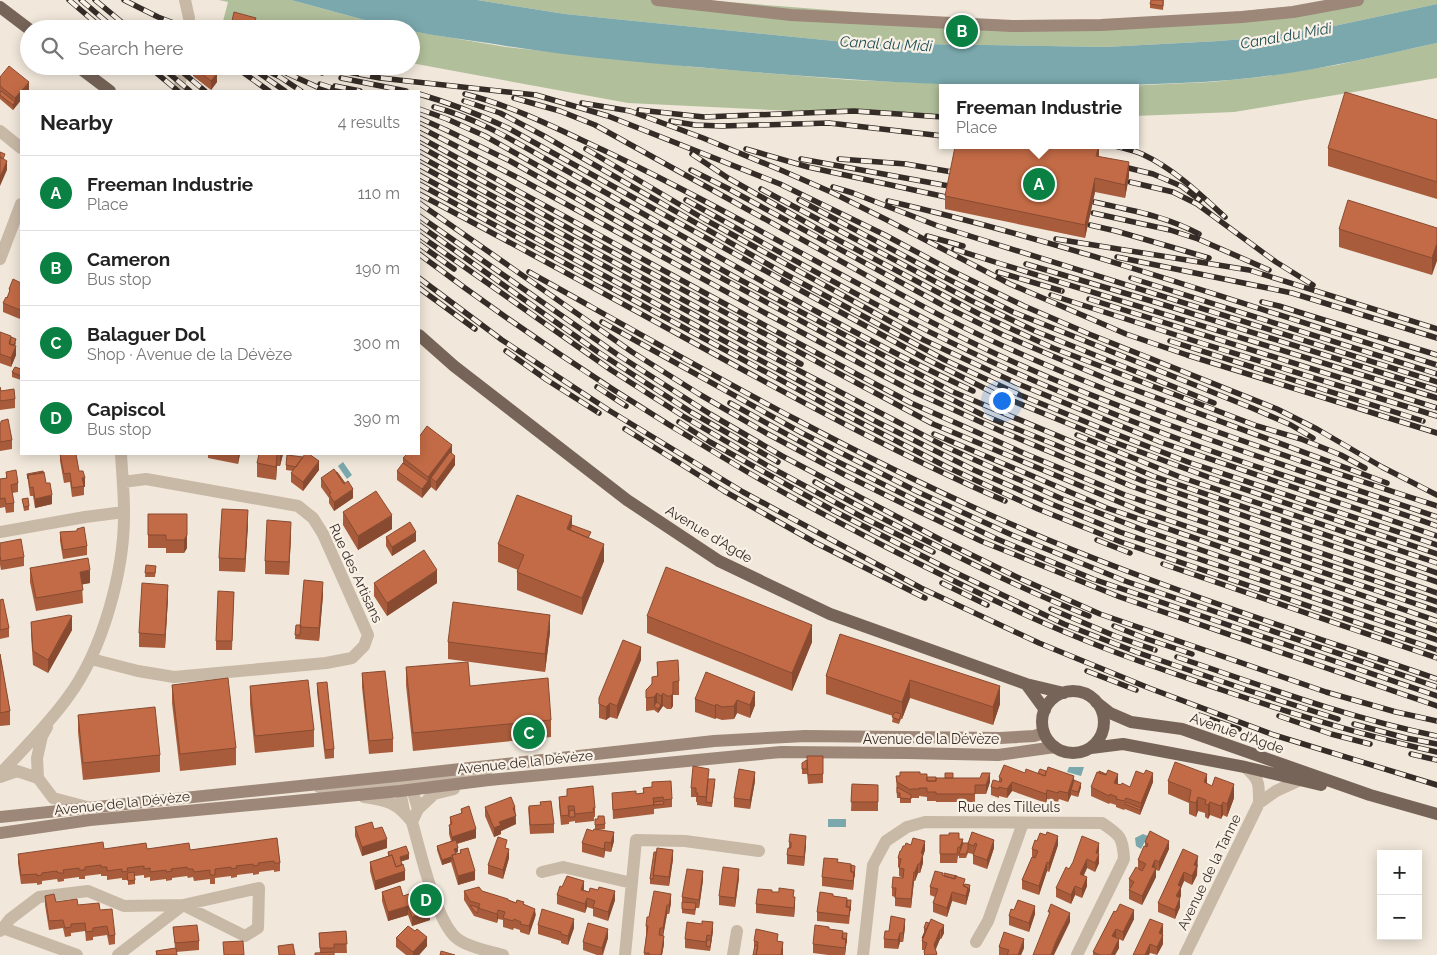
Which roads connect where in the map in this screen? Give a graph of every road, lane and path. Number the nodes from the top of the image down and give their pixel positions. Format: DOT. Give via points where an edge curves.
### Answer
graph roads {
  1 [pos="185,0"];
  2 [pos="657,0"];
  3 [pos="1358,0"];
  4 [pos="0,6"];
  5 [pos="189,18"];
  6 [pos="20,22"];
  7 [pos="89,75"];
  8 [pos="181,75"];
  9 [pos="109,90"];
  10 [pos="179,90"];
  11 [pos="0,131"];
  12 [pos="20,147"];
  13 [pos="20,207"];
  14 [pos="0,259"];
  15 [pos="420,336"];
  16 [pos="121,455"];
  17 [pos="123,482"];
  18 [pos="124,512"];
  19 [pos="0,532"];
  20 [pos="91,659"];
  21 [pos="1026,684"];
  22 [pos="1064,693"];
  23 [pos="1096,702"];
  24 [pos="1045,710"];
  25 [pos="54,714"];
  26 [pos="1044,733"];
  27 [pos="1055,747"];
  28 [pos="1090,748"];
  29 [pos="505,764"];
  30 [pos="1245,766"];
  31 [pos="0,776"];
  32 [pos="38,778"];
  33 [pos="489,780"];
  34 [pos="1300,780"];
  35 [pos="303,785"];
  36 [pos="405,788"];
  37 [pos="1370,795"];
  38 [pos="352,796"];
  39 [pos="53,798"];
  40 [pos="1259,803"];
  41 [pos="87,807"];
  42 [pos="418,809"];
  43 [pos="53,811"];
  44 [pos="404,811"];
  45 [pos="1437,814"];
  46 [pos="0,817"];
  47 [pos="412,822"];
  48 [pos="1023,823"];
  49 [pos="0,828"];
  50 [pos="0,833"];
  51 [pos="759,851"];
  52 [pos="542,872"];
  53 [pos="632,883"];
  54 [pos="183,905"];
  55 [pos="1,929"];
  56 [pos="736,931"];
  57 [pos="976,942"];
  58 [pos="77,955"];
  59 [pos="118,955"];
  60 [pos="503,955"];
  61 [pos="625,955"];
  62 [pos="733,955"];
  63 [pos="863,955"];
  64 [pos="1077,955"];
  65 [pos="1185,955"];
  1 -- 5 [label="street"];
  2 -- 3 [label="main road" via="791,15 1032,26 1242,17"];
  4 -- 6 [label="main road"];
  7 -- 9 [label="main road"];
  8 -- 10 [label="street"];
  11 -- 12 [label="street"];
  13 -- 14 [label="street"];
  15 -- 21 [label="main road, Avenue d'Agde" via="627,500 719,561 830,614"];
  16 -- 17 [label="street"];
  17 -- 18 [label="street"];
  17 -- 20 [label="street, Rue des Artisans" via="146,480 298,506 313,518 323,534 368,635 364,646 352,658 326,664 174,677"];
  18 -- 19 [label="street"];
  18 -- 20 [label="street" via="119,571"];
  20 -- 25 [label="street" via="69,697"];
  21 -- 22 [label="main road, Avenue d'Agde"];
  21 -- 24 [label="main road"];
  22 -- 23 [label="main road" via="1082,693"];
  22 -- 24 [label="main road" via="1049,702"];
  23 -- 28 [label="main road" via="1104,721 1098,740"];
  23 -- 37 [label="main road, Avenue d'Agde" via="1130,722 1182,729"];
  24 -- 26 [label="main road" via="1042,718"];
  25 -- 31 [label="street"];
  25 -- 32 [label="street" via="42,736 36,758"];
  26 -- 27 [label="main road"];
  26 -- 29 [label="main road, Avenue de la Dévèze" via="1000,738 805,736 714,741"];
  27 -- 28 [label="main road" via="1073,753"];
  27 -- 33 [label="main road, Avenue de la Dévèze" via="998,755 781,752"];
  28 -- 30 [label="main road, Avenue d'Agde" via="1122,744"];
  29 -- 35 [label="main road, Avenue de la Dévèze"];
  29 -- 36 [label="street" via="463,777"];
  30 -- 34 [label="main road, Avenue d'Agde"];
  30 -- 40 [label="street" via="1258,780"];
  31 -- 32 [label="street" via="18,771"];
  32 -- 39 [label="street"];
  33 -- 36 [label="main road, Avenue de la Dévèze"];
  33 -- 42 [label="street" via="434,794"];
  34 -- 37 [label="main road, Avenue d'Agde"];
  34 -- 40 [label="street"];
  35 -- 36 [label="street" via="348,790"];
  35 -- 41 [label="main road, Avenue de la Dévèze"];
  36 -- 38 [label="main road, Avenue de la Dévèze"];
  36 -- 42 [label="street"];
  36 -- 44 [label="street"];
  37 -- 45 [label="main road, Avenue d'Agde"];
  38 -- 44 [label="street" via="384,799"];
  38 -- 50 [label="main road, Avenue de la Dévèze" via="90,820"];
  39 -- 41 [label="street"];
  39 -- 43 [label="street"];
  40 -- 65 [label="street, Avenue de la Tanne"];
  41 -- 43 [label="main road, Avenue de la Dévèze"];
  42 -- 47 [label="street"];
  43 -- 46 [label="main road, Avenue de la Dévèze"];
  43 -- 49 [label="street" via="43,823"];
  44 -- 47 [label="street"];
  47 -- 60 [label="street" via="440,914 450,931 458,940"];
  48 -- 57 [label="street" via="988,921"];
  48 -- 63 [label="street, Rue des Tilleuls" via="925,822 907,827 886,841 874,865"];
  48 -- 64 [label="street, Rue des Tilleuls" via="1102,823 1117,832 1123,843 1124,858"];
  51 -- 53 [label="street" via="685,841 636,840"];
  52 -- 53 [label="street" via="563,867"];
  53 -- 61 [label="street"];
  54 -- 54 [label="street" via="245,936 258,928 259,888"];
  54 -- 55 [label="street" via="124,906 88,891 68,893 40,897"];
  54 -- 59 [label="street"];
  55 -- 58 [label="street"];
  56 -- 62 [label="street"];
}
